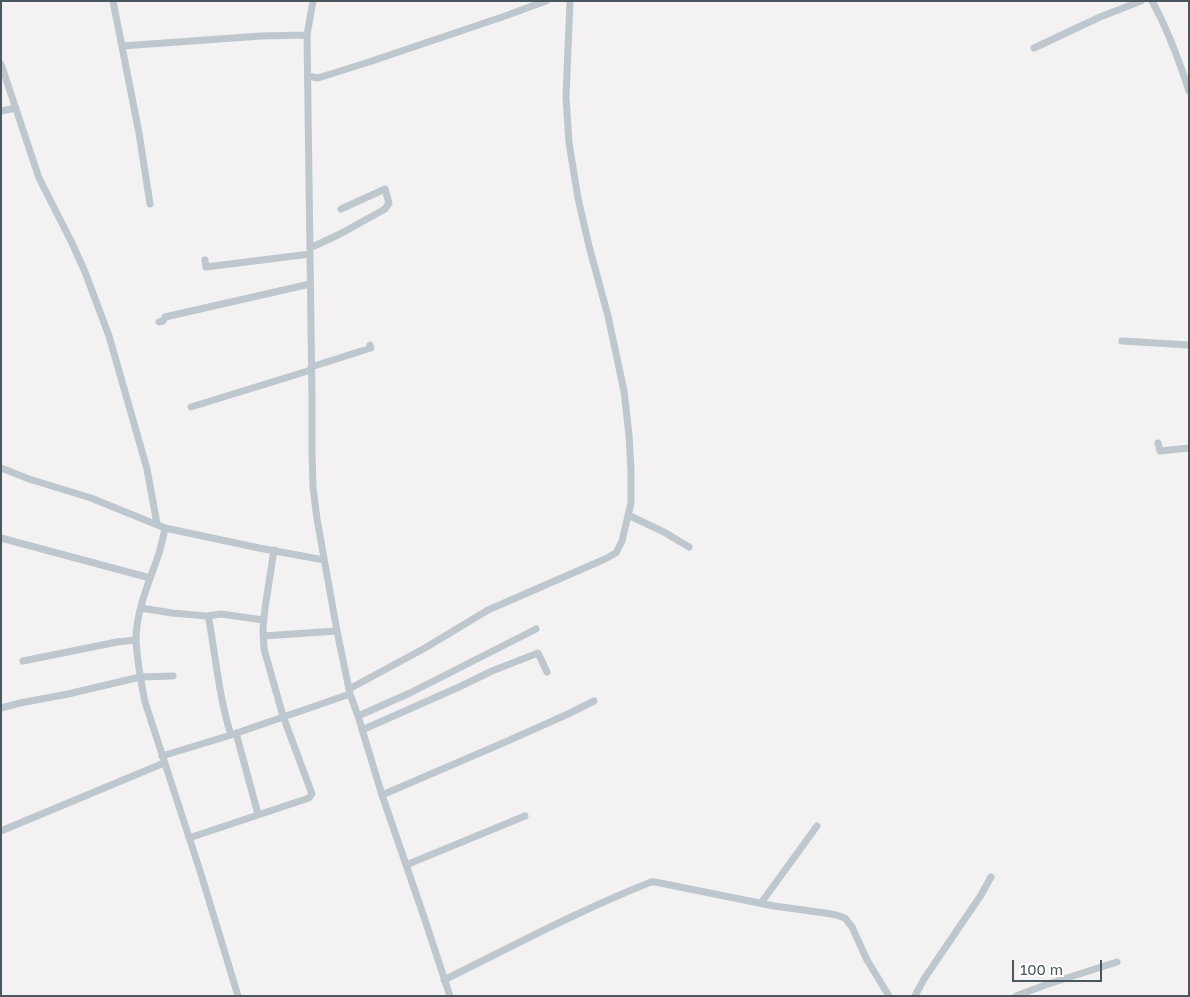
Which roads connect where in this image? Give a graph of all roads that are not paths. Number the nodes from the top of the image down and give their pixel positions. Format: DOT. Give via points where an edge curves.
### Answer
graph roads {
  1 [pos="113,1"];
  2 [pos="313,1"];
  3 [pos="546,1"];
  4 [pos="570,1"];
  5 [pos="1140,1"];
  6 [pos="1152,1"];
  7 [pos="307,35"];
  8 [pos="122,46"];
  9 [pos="1034,48"];
  10 [pos="2,67"];
  11 [pos="308,76"];
  12 [pos="1189,91"];
  13 [pos="16,108"];
  14 [pos="1,111"];
  15 [pos="150,204"];
  16 [pos="341,209"];
  17 [pos="310,251"];
  18 [pos="205,260"];
  19 [pos="310,284"];
  20 [pos="159,322"];
  21 [pos="1122,341"];
  22 [pos="370,344"];
  23 [pos="1189,345"];
  24 [pos="311,369"];
  25 [pos="191,407"];
  26 [pos="1158,443"];
  27 [pos="1189,448"];
  28 [pos="1,468"];
  29 [pos="628,515"];
  30 [pos="157,524"];
  31 [pos="165,528"];
  32 [pos="1,538"];
  33 [pos="689,547"];
  34 [pos="274,550"];
  35 [pos="324,560"];
  36 [pos="150,578"];
  37 [pos="141,608"];
  38 [pos="207,616"];
  39 [pos="264,620"];
  40 [pos="536,629"];
  41 [pos="337,631"];
  42 [pos="263,636"];
  43 [pos="136,640"];
  44 [pos="23,661"];
  45 [pos="547,672"];
  46 [pos="173,676"];
  47 [pos="140,677"];
  48 [pos="350,691"];
  49 [pos="594,701"];
  50 [pos="1,708"];
  51 [pos="283,716"];
  52 [pos="358,716"];
  53 [pos="362,730"];
  54 [pos="234,734"];
  55 [pos="163,760"];
  56 [pos="382,795"];
  57 [pos="258,814"];
  58 [pos="525,816"];
  59 [pos="817,826"];
  60 [pos="1,831"];
  61 [pos="189,838"];
  62 [pos="406,865"];
  63 [pos="991,876"];
  64 [pos="761,903"];
  65 [pos="1117,962"];
  66 [pos="444,980"];
  67 [pos="238,996"];
  68 [pos="450,996"];
  69 [pos="889,996"];
  70 [pos="915,996"];
  71 [pos="1016,996"];
  1 -- 8 [label="street"];
  2 -- 7 [label="street"];
  3 -- 11 [label="street" via="318,78"];
  4 -- 29 [label="street" via="566,97 569,143 588,246 608,316 624,391 631,471"];
  5 -- 9 [label="street"];
  6 -- 12 [label="street" via="1179,59"];
  7 -- 8 [label="street"];
  7 -- 11 [label="street"];
  8 -- 15 [label="street"];
  10 -- 13 [label="street"];
  11 -- 17 [label="street"];
  13 -- 14 [label="street"];
  13 -- 30 [label="street" via="39,178 82,265 109,336 147,469"];
  16 -- 17 [label="street" via="384,189 389,203 385,209"];
  17 -- 18 [label="street" via="206,267"];
  17 -- 19 [label="street"];
  19 -- 20 [label="street" via="165,317 163,322"];
  19 -- 24 [label="street"];
  21 -- 23 [label="street"];
  22 -- 24 [label="street" via="371,348"];
  24 -- 25 [label="street"];
  24 -- 35 [label="street" via="313,487"];
  26 -- 27 [label="street" via="1160,451"];
  28 -- 30 [label="street"];
  29 -- 33 [label="street"];
  29 -- 48 [label="street" via="616,553 488,610"];
  30 -- 31 [label="street"];
  31 -- 34 [label="street"];
  31 -- 36 [label="street"];
  32 -- 36 [label="street"];
  34 -- 35 [label="street"];
  34 -- 39 [label="street"];
  35 -- 41 [label="street"];
  36 -- 37 [label="street"];
  37 -- 38 [label="street"];
  37 -- 43 [label="street"];
  38 -- 39 [label="street" via="221,614"];
  38 -- 54 [label="street" via="225,716"];
  39 -- 42 [label="street"];
  40 -- 52 [label="street"];
  41 -- 42 [label="street"];
  41 -- 48 [label="street"];
  42 -- 51 [label="street"];
  43 -- 44 [label="street"];
  43 -- 47 [label="street"];
  45 -- 53 [label="street" via="538,653"];
  46 -- 47 [label="street"];
  47 -- 50 [label="street"];
  47 -- 55 [label="street"];
  48 -- 51 [label="street"];
  48 -- 52 [label="street"];
  49 -- 56 [label="street"];
  51 -- 54 [label="street"];
  51 -- 57 [label="street" via="312,794 309,798"];
  52 -- 53 [label="street"];
  53 -- 56 [label="street"];
  54 -- 55 [label="street"];
  54 -- 57 [label="street"];
  55 -- 60 [label="street"];
  55 -- 61 [label="street"];
  56 -- 62 [label="street"];
  57 -- 61 [label="street"];
  58 -- 62 [label="street"];
  59 -- 64 [label="street"];
  61 -- 67 [label="street"];
  62 -- 66 [label="street"];
  63 -- 70 [label="street"];
  64 -- 66 [label="street" via="651,882"];
  64 -- 69 [label="street" via="845,918"];
  65 -- 71 [label="street"];
  66 -- 68 [label="street"];
}
